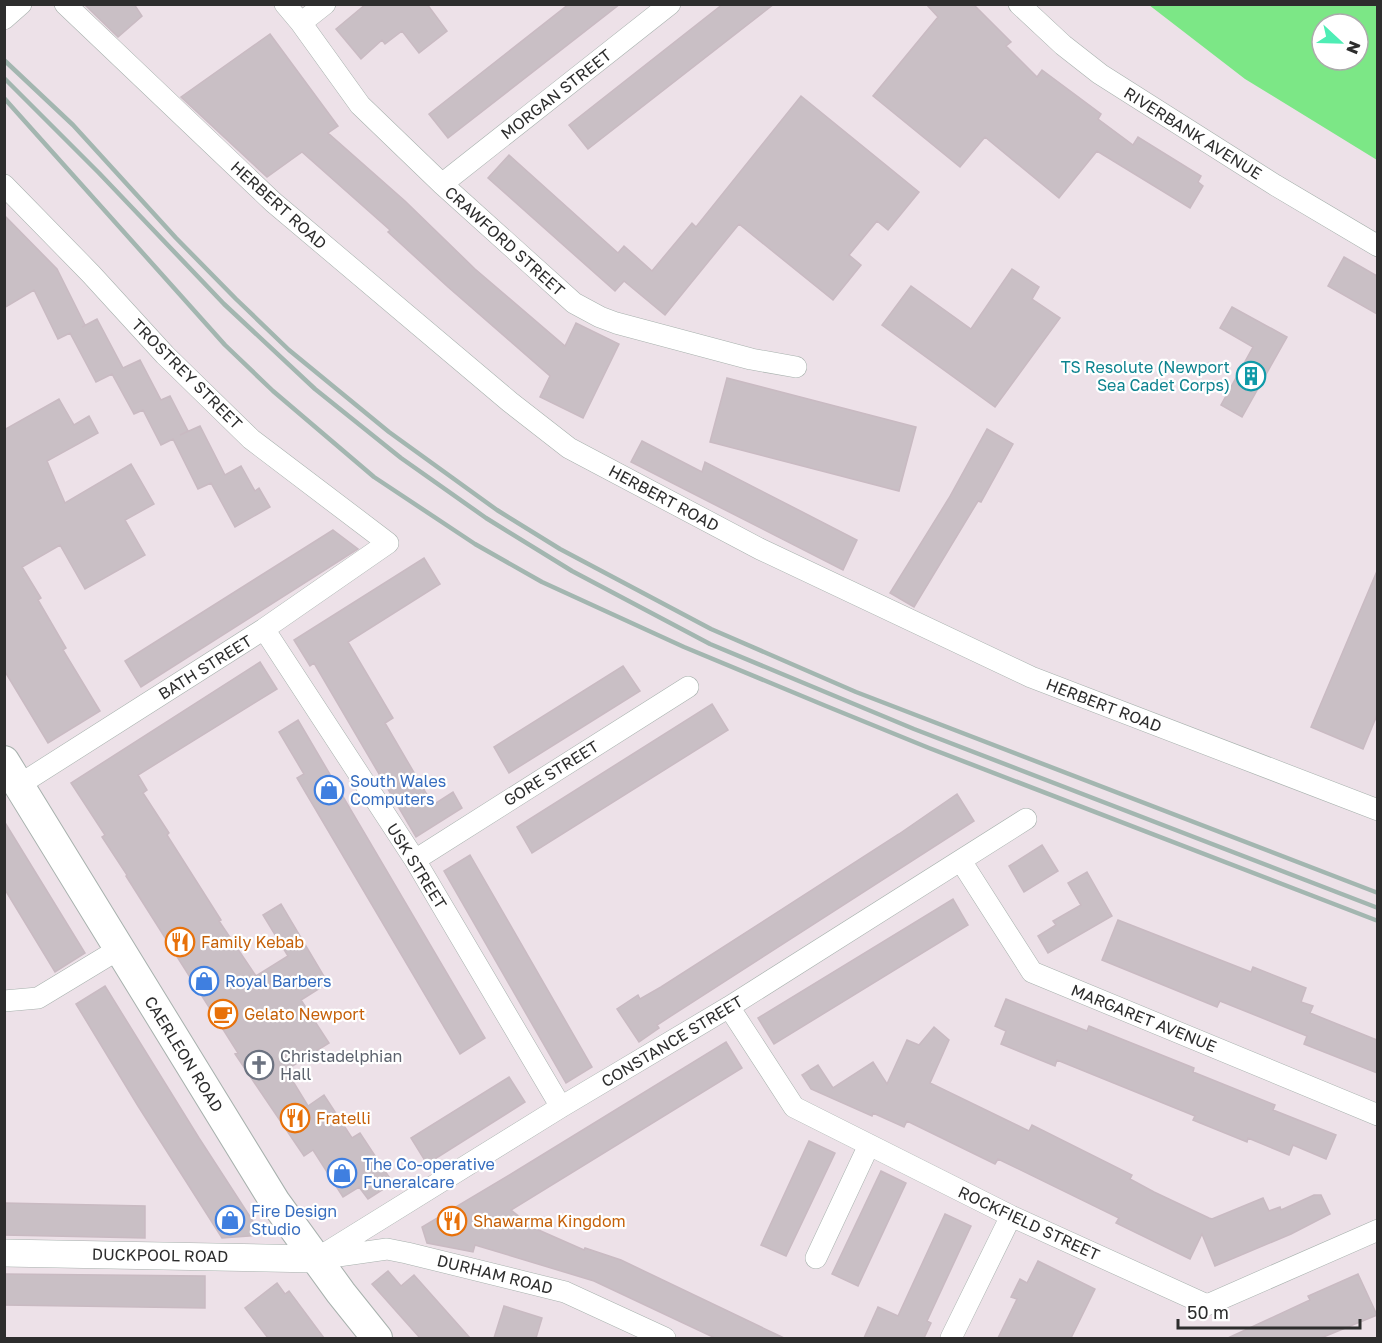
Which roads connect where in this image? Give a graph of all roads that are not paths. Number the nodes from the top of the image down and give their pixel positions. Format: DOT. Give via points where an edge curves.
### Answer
graph roads {
  1 [pos="21,4"];
  2 [pos="64,4"];
  3 [pos="285,4"];
  4 [pos="325,4"];
  5 [pos="670,4"];
  6 [pos="1019,4"];
  7 [pos="4,20"];
  8 [pos="301,23"];
  9 [pos="442,184"];
  10 [pos="4,185"];
  11 [pos="1377,246"];
  12 [pos="796,367"];
  13 [pos="388,543"];
  14 [pos="264,630"];
  15 [pos="688,687"];
  16 [pos="12,773"];
  17 [pos="1377,810"];
  18 [pos="1026,819"];
  19 [pos="415,860"];
  20 [pos="961,861"];
  21 [pos="119,949"];
  22 [pos="4,1001"];
  23 [pos="729,1007"];
  24 [pos="561,1107"];
  25 [pos="1377,1115"];
  26 [pos="869,1145"];
  27 [pos="1011,1216"];
  28 [pos="1377,1230"];
  29 [pos="4,1253"];
  30 [pos="816,1258"];
  31 [pos="316,1259"];
  32 [pos="377,1338"];
  33 [pos="665,1338"];
  34 [pos="951,1338"];
  1 -- 7 [label="street"];
  2 -- 17 [label="street, HERBERT ROAD" via="273,202 569,448 760,549 1030,677"];
  3 -- 8 [label="street, CRAWFORD STREET"];
  4 -- 8 [label="street"];
  5 -- 9 [label="street, MORGAN STREET"];
  6 -- 11 [label="street, RIVERBANK AVENUE" via="1100,74"];
  8 -- 9 [label="street, CRAWFORD STREET" via="360,105"];
  9 -- 12 [label="street, CRAWFORD STREET" via="574,303 600,317 751,359"];
  10 -- 13 [label="street, TROSTREY STREET" via="165,355 251,439"];
  13 -- 14 [label="street, BATH STREET"];
  14 -- 16 [label="street, BATH STREET"];
  14 -- 19 [label="street, USK STREET"];
  15 -- 19 [label="street, GORE STREET"];
  16 -- 21 [label="main road, CAERLEON ROAD"];
  18 -- 20 [label="street, CONSTANCE STREET"];
  19 -- 24 [label="street, USK STREET"];
  20 -- 23 [label="street, CONSTANCE STREET"];
  20 -- 25 [label="street, MARGARET AVENUE" via="1032,972"];
  21 -- 22 [label="street" via="38,998"];
  21 -- 31 [label="main road, CAERLEON ROAD" via="270,1193"];
  23 -- 24 [label="street, CONSTANCE STREET"];
  23 -- 26 [label="street, ROCKFIELD STREET" via="794,1107"];
  24 -- 31 [label="street, CONSTANCE STREET"];
  26 -- 27 [label="street, ROCKFIELD STREET"];
  26 -- 30 [label="street"];
  27 -- 28 [label="street, ROCKFIELD STREET" via="1207,1305"];
  27 -- 34 [label="street"];
  29 -- 31 [label="street, DUCKPOOL ROAD"];
  31 -- 32 [label="main road, CAERLEON ROAD"];
  31 -- 33 [label="street, DURHAM ROAD" via="387,1249 407,1253 565,1292"];
}
